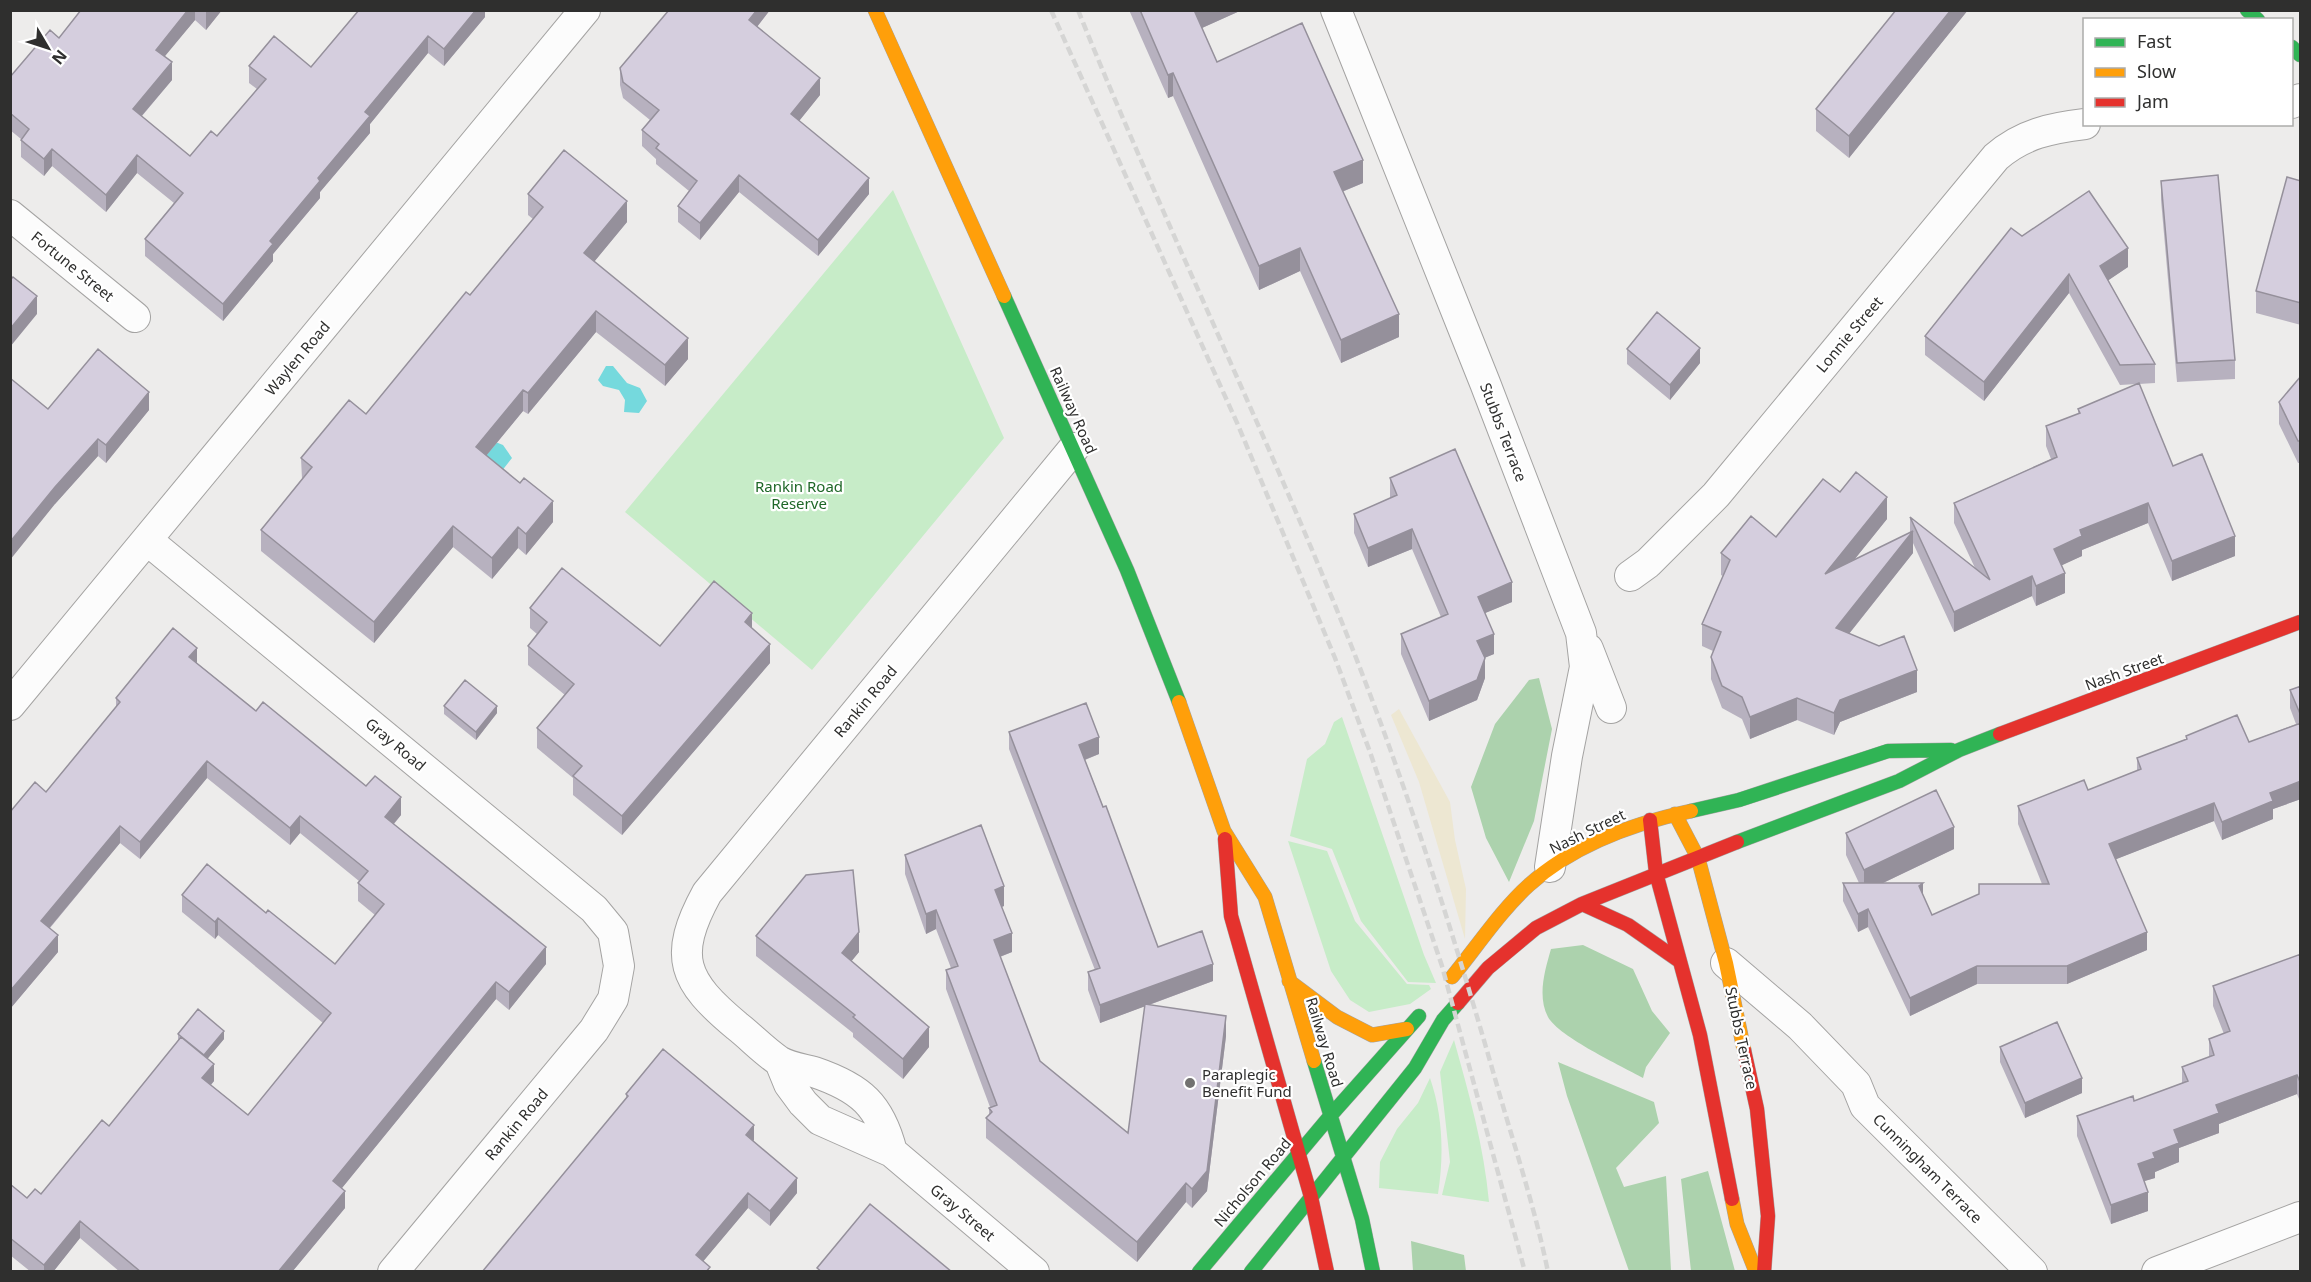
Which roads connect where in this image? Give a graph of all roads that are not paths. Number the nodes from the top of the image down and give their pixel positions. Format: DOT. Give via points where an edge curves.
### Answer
graph roads {
  1 [pos="585,10"];
  2 [pos="875,10"];
  3 [pos="1336,10"];
  4 [pos="2083,124"];
  5 [pos="10,214"];
  6 [pos="135,317"];
  7 [pos="1074,448"];
  8 [pos="147,540"];
  9 [pos="1630,576"];
  10 [pos="2301,622"];
  11 [pos="1581,633"];
  12 [pos="10,705"];
  13 [pos="1611,708"];
  14 [pos="1959,750"];
  15 [pos="1675,814"];
  16 [pos="1650,820"];
  17 [pos="1224,831"];
  18 [pos="1698,858"];
  19 [pos="1550,867"];
  20 [pos="1656,873"];
  21 [pos="1582,904"];
  22 [pos="1678,960"];
  23 [pos="1726,963"];
  24 [pos="619,966"];
  25 [pos="689,968"];
  26 [pos="1289,981"];
  27 [pos="1442,990"];
  28 [pos="1426,1008"];
  29 [pos="1407,1029"];
  30 [pos="780,1062"];
  31 [pos="1331,1115"];
  32 [pos="892,1152"];
  33 [pos="1298,1154"];
  34 [pos="1343,1156"];
  35 [pos="1311,1197"];
  36 [pos="2301,1217"];
  37 [pos="393,1272"];
  38 [pos="1034,1272"];
  39 [pos="1199,1272"];
  40 [pos="1251,1272"];
  41 [pos="1327,1272"];
  42 [pos="1372,1272"];
  43 [pos="1756,1272"];
  44 [pos="1764,1272"];
  45 [pos="2032,1272"];
  46 [pos="2157,1272"];
  1 -- 8 [label="street, Waylen Road"];
  2 -- 7 [label="main road, Railway Road"];
  3 -- 11 [label="street, Stubbs Terrace"];
  4 -- 9 [label="street, Lonnie Street" via="2033,133 2012,143 1996,157 1716,495"];
  5 -- 6 [label="street, Fortune Street"];
  7 -- 17 [label="main road, Railway Road" via="1175,689"];
  7 -- 25 [label="street, Rankin Road" via="707,893 691,922"];
  8 -- 12 [label="street, Waylen Road"];
  8 -- 24 [label="street, Gray Road" via="594,909 613,932"];
  10 -- 14 [label="main road, Nash Street"];
  11 -- 13 [label="street"];
  11 -- 19 [label="street, Stubbs Terrace" via="1585,667"];
  14 -- 15 [label="main road, Nash Street" via="1888,751 1739,800"];
  14 -- 18 [label="main road, Nash Street" via="1899,781"];
  15 -- 16 [label="main road, Nash Street"];
  15 -- 18 [label="main road, Stubbs Terrace"];
  16 -- 19 [label="main road, Nash Street"];
  16 -- 20 [label="main road"];
  17 -- 26 [label="main road, Railway Road" via="1264,897"];
  17 -- 33 [label="main road, Railway Road" via="1232,916"];
  18 -- 20 [label="main road, Nash Street"];
  18 -- 23 [label="main road, Stubbs Terrace"];
  19 -- 27 [label="main road, Nash Street" via="1514,900"];
  20 -- 21 [label="main road, Nash Street"];
  20 -- 22 [label="main road"];
  21 -- 22 [label="main road" via="1628,925"];
  21 -- 34 [label="main road, Nash Street" via="1536,928 1488,968 1443,1020 1415,1068"];
  22 -- 43 [label="main road" via="1700,1035 1737,1224"];
  23 -- 44 [label="main road, Stubbs Terrace" via="1757,1109 1768,1216"];
  23 -- 45 [label="street, Cunningham Terrace" via="1779,1006 1856,1084 1865,1106"];
  24 -- 37 [label="street, Rankin Road" via="613,999 594,1030"];
  25 -- 30 [label="street, Gray Street" via="708,1002"];
  26 -- 29 [label="main road" via="1337,1017 1372,1035"];
  26 -- 31 [label="main road, Railway Road"];
  28 -- 29 [label="main road"];
  29 -- 31 [label="main road"];
  30 -- 32 [label="street, Gray Street" via="789,1084 820,1120"];
  30 -- 32 [label="street, Gray Street" via="849,1087 871,1103 885,1124"];
  31 -- 33 [label="main road, Nicholson Road"];
  31 -- 34 [label="main road, Railway Road"];
  32 -- 38 [label="street, Gray Street"];
  33 -- 35 [label="main road, Railway Road"];
  33 -- 39 [label="main road, Nicholson Road"];
  34 -- 35 [label="main road"];
  34 -- 42 [label="main road, Railway Road" via="1362,1219"];
  35 -- 40 [label="main road"];
  35 -- 41 [label="main road, Railway Road"];
  36 -- 46 [label="street"];
}
